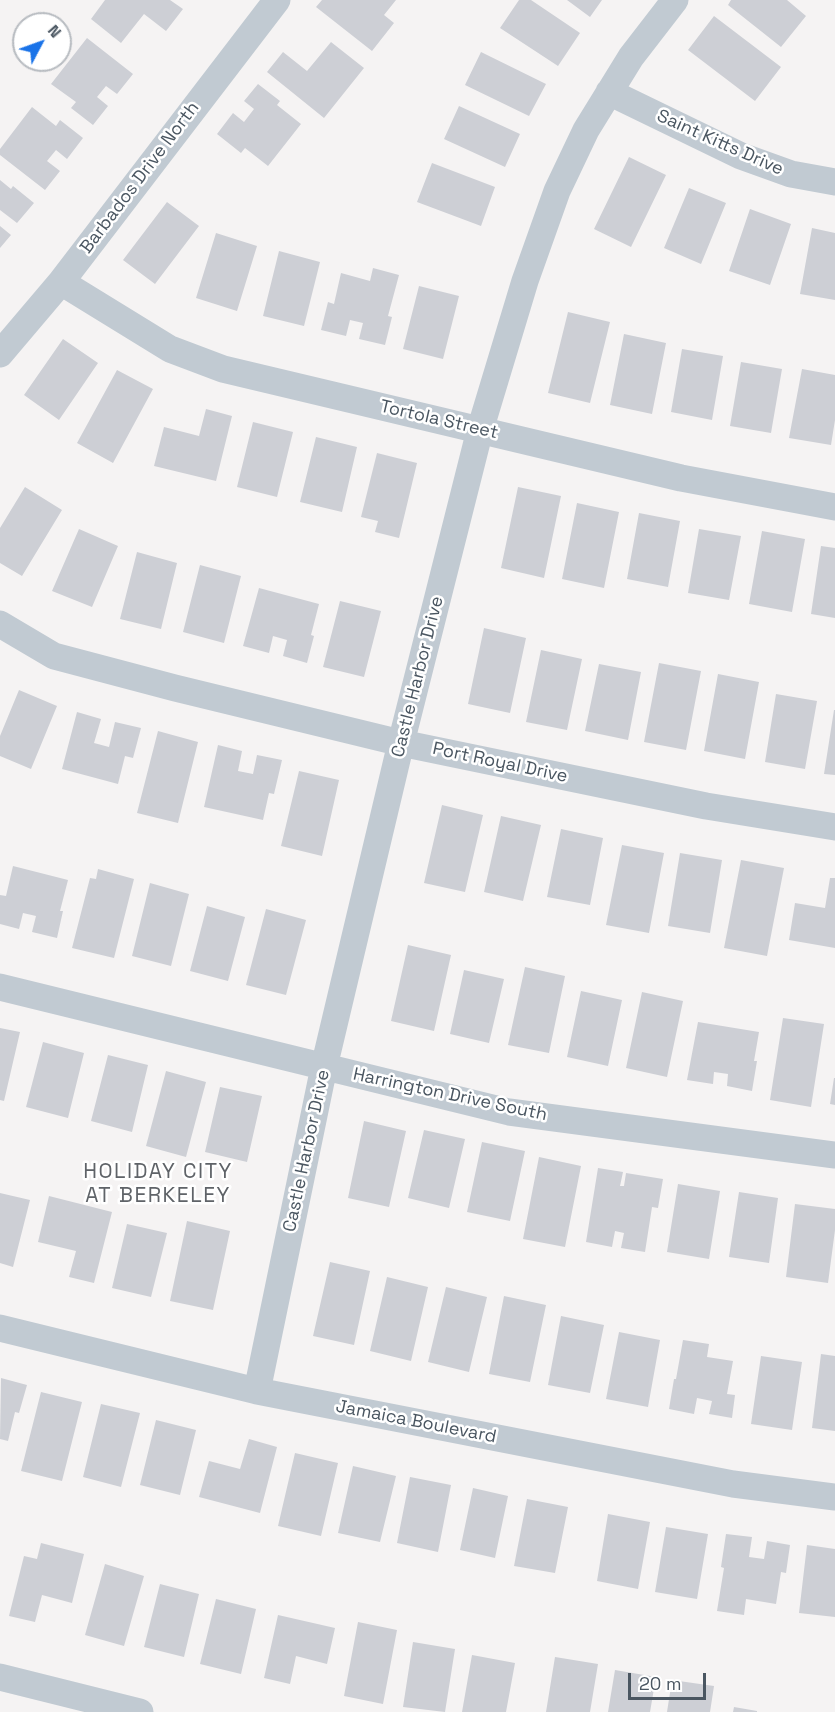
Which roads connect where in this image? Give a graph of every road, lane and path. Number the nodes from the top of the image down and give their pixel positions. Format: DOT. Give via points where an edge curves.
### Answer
graph roads {
  1 [pos="277,0"];
  2 [pos="675,0"];
  3 [pos="609,92"];
  4 [pos="835,182"];
  5 [pos="61,282"];
  6 [pos="0,354"];
  7 [pos="480,430"];
  8 [pos="835,507"];
  9 [pos="0,624"];
  10 [pos="401,743"];
  11 [pos="835,827"];
  12 [pos="0,987"];
  13 [pos="324,1067"];
  14 [pos="835,1155"];
  15 [pos="0,1328"];
  16 [pos="257,1391"];
  17 [pos="835,1497"];
  18 [pos="0,1677"];
  19 [pos="140,1712"];
  1 -- 5 [label="street, Barbados Drive North"];
  2 -- 3 [label="street, Castle Harbor Drive"];
  3 -- 4 [label="street, Saint Kitts Drive" via="741,156 791,174"];
  3 -- 7 [label="street, Castle Harbor Drive" via="557,191"];
  5 -- 6 [label="street, Barbados Drive North"];
  5 -- 7 [label="street, Tortola Street" via="170,349 223,369"];
  7 -- 8 [label="street, Tortola Street" via="681,478"];
  7 -- 10 [label="street, Castle Harbor Drive"];
  9 -- 10 [label="street, Port Royal Drive" via="54,656"];
  10 -- 11 [label="street, Port Royal Drive" via="706,806"];
  10 -- 13 [label="street, Castle Harbor Drive"];
  12 -- 13 [label="street, Harrington Drive South"];
  13 -- 14 [label="street, Harrington Drive South" via="509,1112"];
  13 -- 16 [label="street, Castle Harbor Drive"];
  15 -- 16 [label="street, Jamaica Boulevard"];
  16 -- 17 [label="street, Jamaica Boulevard" via="733,1484"];
  18 -- 19 [label="street"];
}
